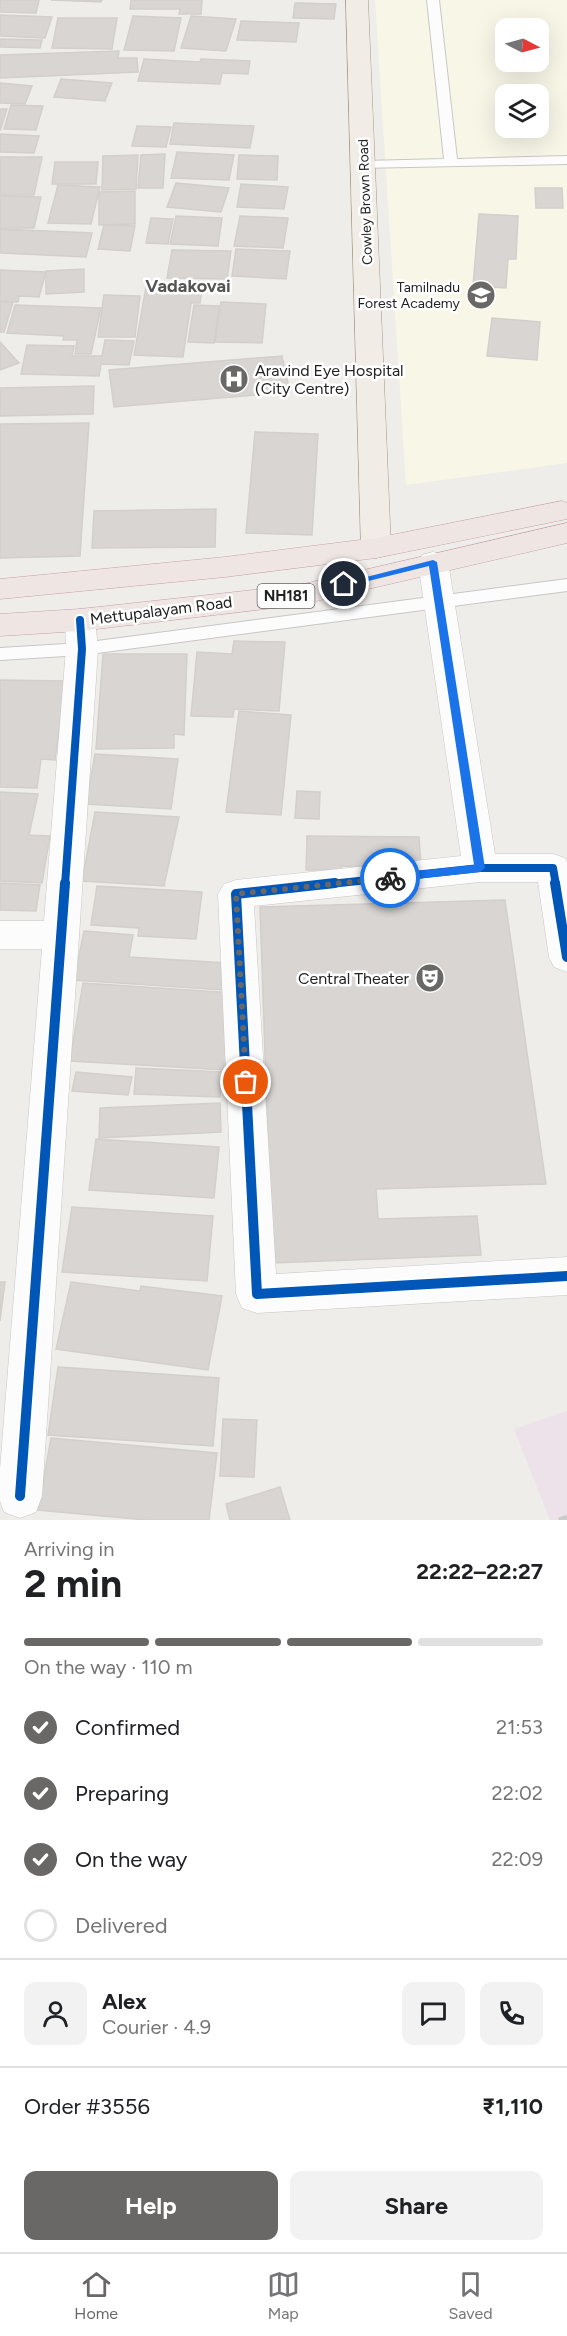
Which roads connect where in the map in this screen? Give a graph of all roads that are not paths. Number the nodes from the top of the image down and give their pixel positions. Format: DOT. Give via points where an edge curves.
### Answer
graph roads {
  1 [pos="357,0"];
  2 [pos="433,0"];
  3 [pos="567,160"];
  4 [pos="451,162"];
  5 [pos="364,165"];
  6 [pos="567,510"];
  7 [pos="567,533"];
  8 [pos="376,548"];
  9 [pos="433,562"];
  10 [pos="567,585"];
  11 [pos="0,589"];
  12 [pos="439,602"];
  13 [pos="0,625"];
  14 [pos="81,634"];
  15 [pos="0,654"];
  16 [pos="480,868"];
  17 [pos="0,935"];
  18 [pos="59,935"];
  19 [pos="567,957"];
  20 [pos="567,1276"];
  21 [pos="20,1496"];
  1 -- 5 [label="main road, Cowley Brown Road"];
  2 -- 4 [label="lane"];
  3 -- 4 [label="lane"];
  4 -- 5 [label="lane"];
  5 -- 8 [label="main road, Cowley Brown Road"];
  6 -- 8 [label="highway, NH181"];
  7 -- 9 [label="highway, Mettupalayam Road / NH181"];
  8 -- 11 [label="highway, NH181"];
  9 -- 12 [label="street"];
  9 -- 14 [label="highway, Mettupalayam Road / NH181" via="299,595"];
  10 -- 12 [label="lane"];
  12 -- 14 [label="lane"];
  12 -- 16 [label="street"];
  13 -- 14 [label="highway, Mettupalayam Road / NH181"];
  14 -- 15 [label="lane"];
  14 -- 18 [label="street"];
  16 -- 19 [label="street" via="553,868"];
  16 -- 20 [label="street" via="236,894 257,1294"];
  17 -- 18 [label="street"];
  18 -- 21 [label="street"];
}
